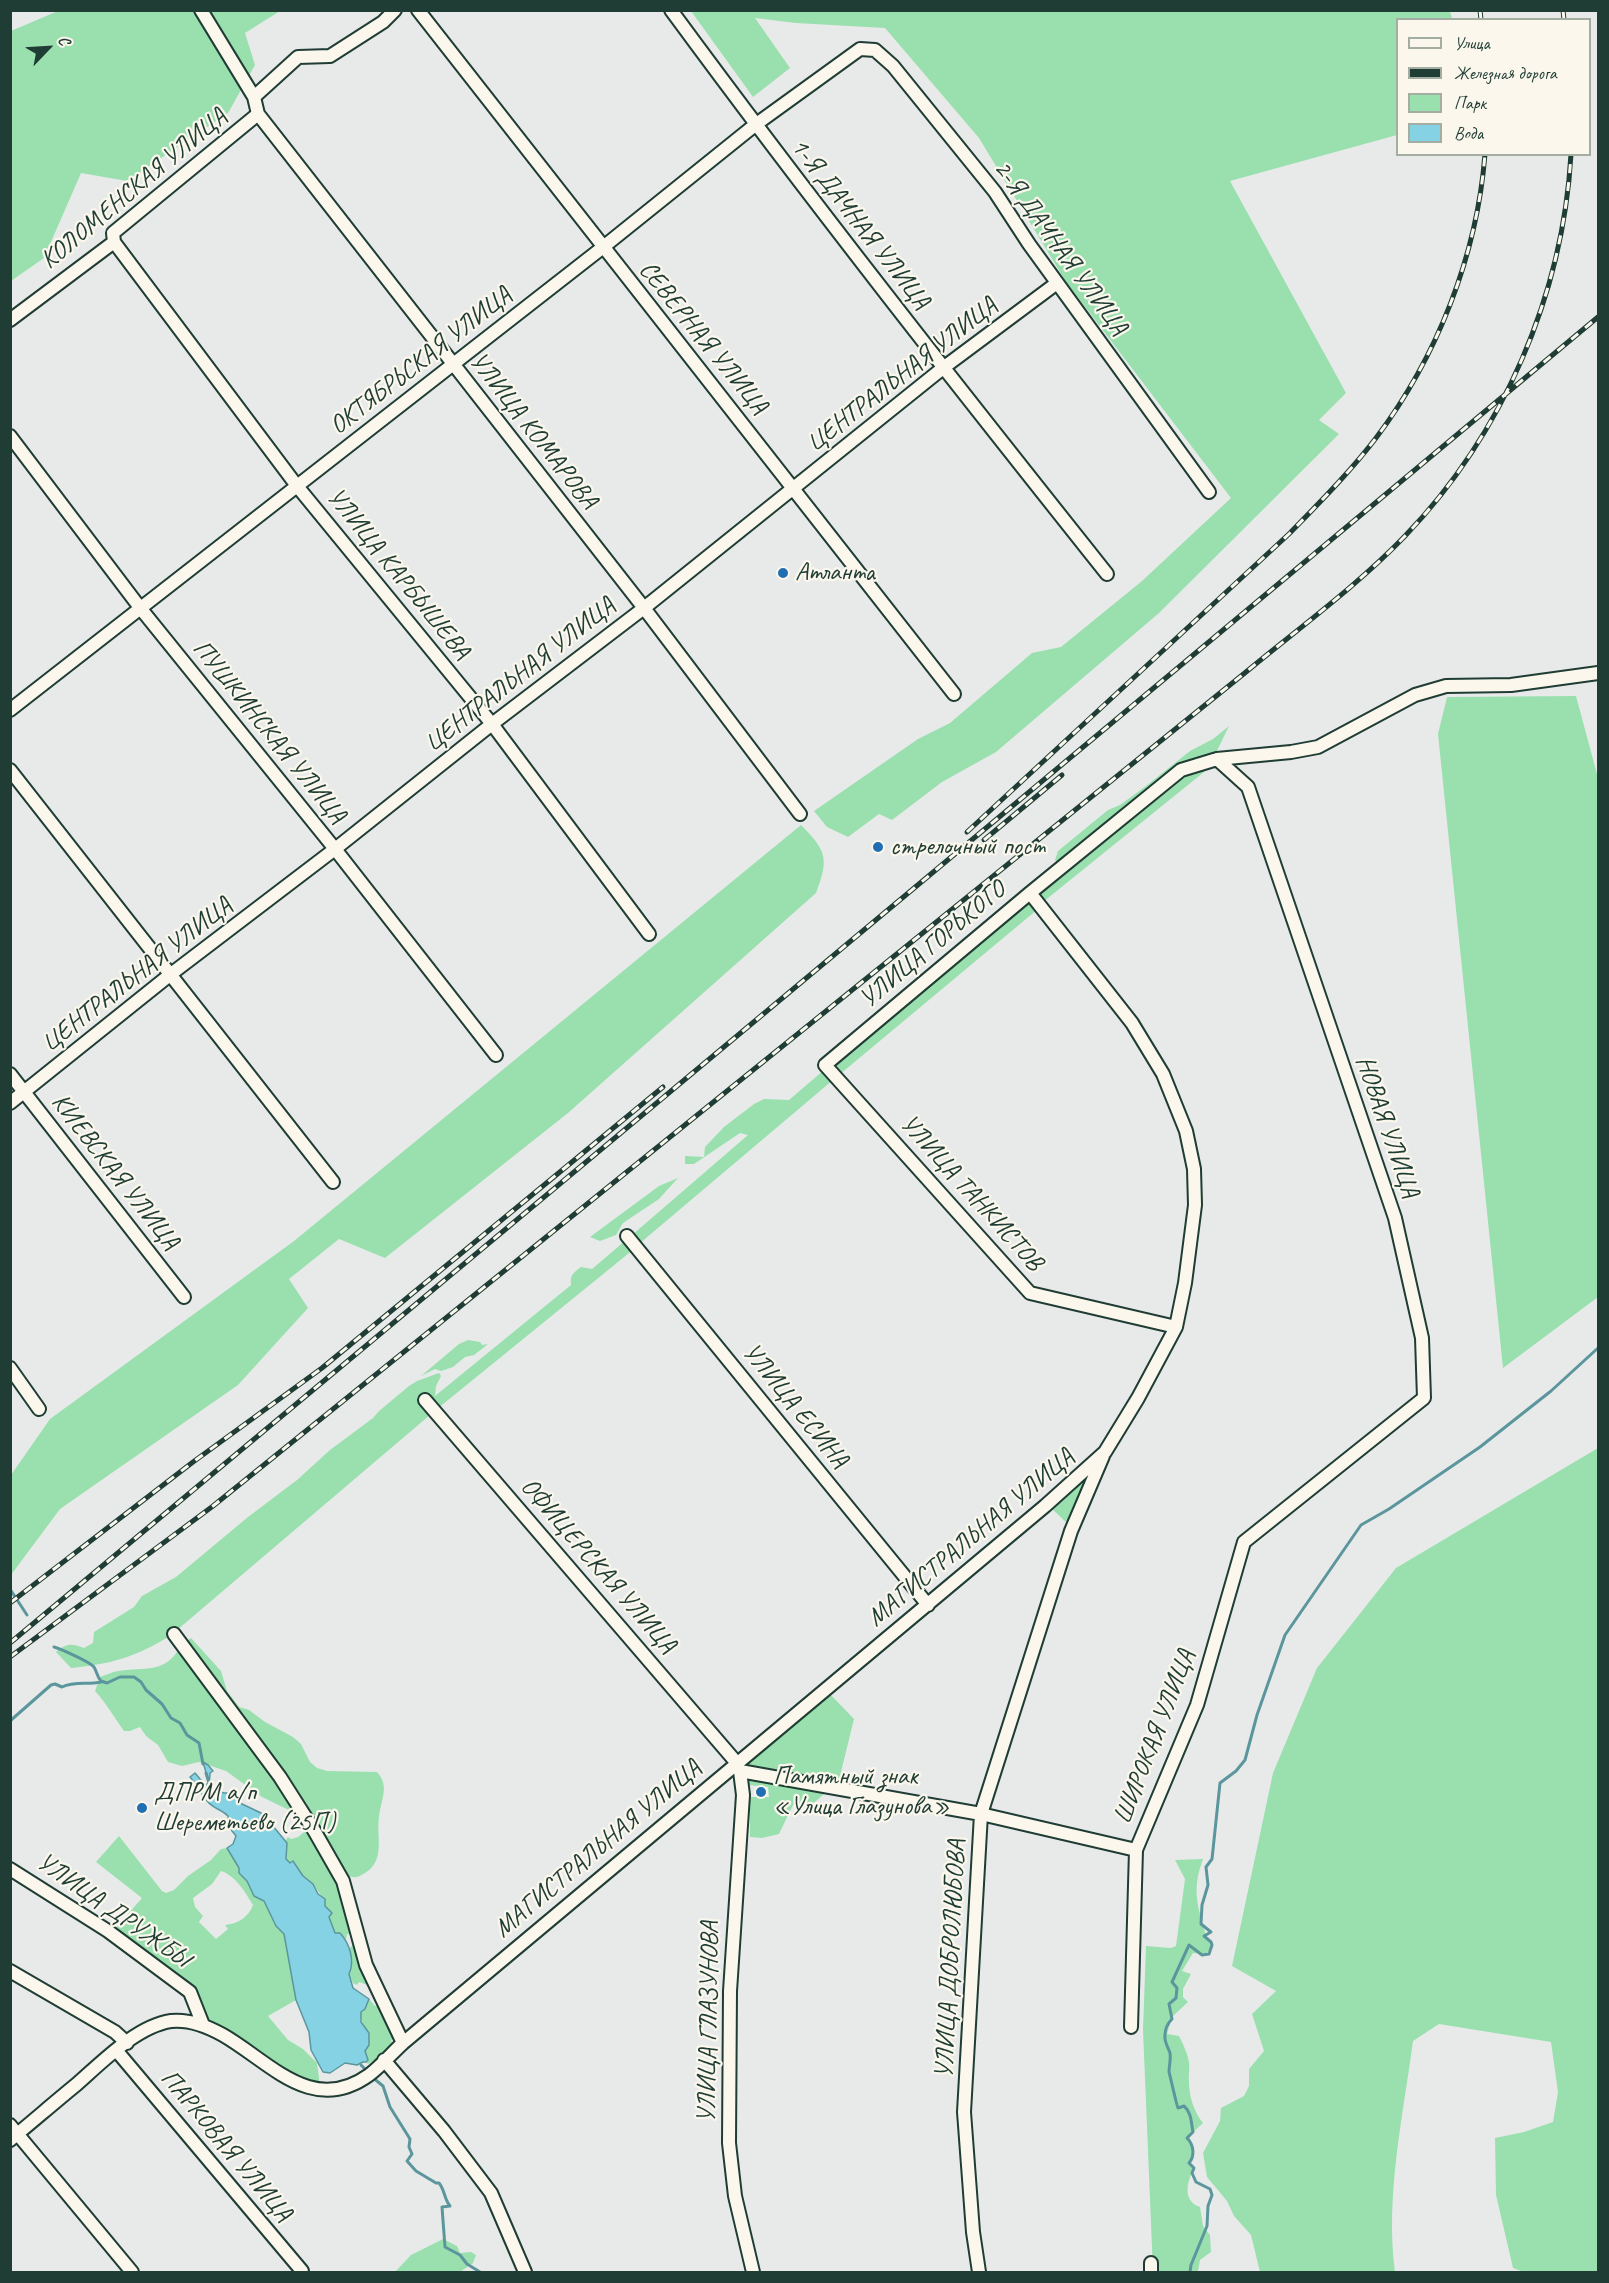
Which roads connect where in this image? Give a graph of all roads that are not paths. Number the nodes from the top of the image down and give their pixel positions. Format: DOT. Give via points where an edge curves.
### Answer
graph roads {
  1 [pos="201,10"];
  2 [pos="395,10"];
  3 [pos="418,10"];
  4 [pos="671,10"];
  5 [pos="860,49"];
  6 [pos="254,97"];
  7 [pos="258,114"];
  8 [pos="755,125"];
  9 [pos="114,242"];
  10 [pos="602,248"];
  11 [pos="1057,283"];
  12 [pos="10,320"];
  13 [pos="453,364"];
  14 [pos="943,368"];
  15 [pos="10,436"];
  16 [pos="297,486"];
  17 [pos="795,489"];
  18 [pos="1209,492"];
  19 [pos="1107,574"];
  20 [pos="644,608"];
  21 [pos="141,609"];
  22 [pos="1599,673"];
  23 [pos="954,694"];
  24 [pos="10,710"];
  25 [pos="492,724"];
  26 [pos="1217,759"];
  27 [pos="10,770"];
  28 [pos="800,814"];
  29 [pos="335,849"];
  30 [pos="1030,893"];
  31 [pos="649,934"];
  32 [pos="171,974"];
  33 [pos="496,1055"];
  34 [pos="825,1065"];
  35 [pos="10,1074"];
  36 [pos="25,1092"];
  37 [pos="10,1103"];
  38 [pos="333,1182"];
  39 [pos="627,1236"];
  40 [pos="184,1298"];
  41 [pos="1176,1327"];
  42 [pos="10,1368"];
  43 [pos="425,1400"];
  44 [pos="39,1408"];
  45 [pos="1105,1452"];
  46 [pos="1318,1483"];
  47 [pos="928,1605"];
  48 [pos="174,1634"];
  49 [pos="738,1767"];
  50 [pos="981,1814"];
  51 [pos="1136,1850"];
  52 [pos="10,1869"];
  53 [pos="10,1971"];
  54 [pos="203,2025"];
  55 [pos="1131,2027"];
  56 [pos="403,2043"];
  57 [pos="121,2046"];
  58 [pos="384,2061"];
  59 [pos="13,2133"];
  60 [pos="132,2272"];
  61 [pos="301,2272"];
  62 [pos="525,2272"];
  63 [pos="753,2272"];
  64 [pos="979,2272"];
  1 -- 6 [label="street, УЛИЦА КОМАРОВА"];
  2 -- 6 [label="street, КОЛОМЕНСКАЯ УЛИЦА" via="330,56 298,57"];
  3 -- 10 [label="street, СЕВЕРНАЯ УЛИЦА"];
  4 -- 8 [label="street, 1-Я ДАЧНАЯ УЛИЦА"];
  5 -- 8 [label="street, ОКТЯБРЬСКАЯ УЛИЦА"];
  5 -- 11 [label="street, 2-Я ДАЧНАЯ УЛИЦА" via="875,50 893,66 995,192"];
  6 -- 7 [label="street, УЛИЦА КОМАРОВА"];
  7 -- 9 [label="street, КОЛОМЕНСКАЯ УЛИЦА" via="112,233"];
  7 -- 13 [label="street, УЛИЦА КОМАРОВА"];
  8 -- 10 [label="street, ОКТЯБРЬСКАЯ УЛИЦА"];
  8 -- 14 [label="street, 1-Я ДАЧНАЯ УЛИЦА"];
  9 -- 12 [label="street, КОЛОМЕНСКАЯ УЛИЦА"];
  9 -- 16 [label="street, УЛИЦА КАРБЫШЕВА"];
  10 -- 13 [label="street, ОКТЯБРЬСКАЯ УЛИЦА"];
  10 -- 17 [label="street, СЕВЕРНАЯ УЛИЦА"];
  11 -- 14 [label="street, ЦЕНТРАЛЬНАЯ УЛИЦА"];
  11 -- 18 [label="street, 2-Я ДАЧНАЯ УЛИЦА"];
  13 -- 16 [label="street, ОКТЯБРЬСКАЯ УЛИЦА"];
  13 -- 20 [label="street, УЛИЦА КОМАРОВА"];
  14 -- 17 [label="street, ЦЕНТРАЛЬНАЯ УЛИЦА"];
  14 -- 19 [label="street, 1-Я ДАЧНАЯ УЛИЦА"];
  15 -- 21 [label="street, ПУШКИНСКАЯ УЛИЦА"];
  16 -- 21 [label="street, ОКТЯБРЬСКАЯ УЛИЦА"];
  16 -- 25 [label="street, УЛИЦА КАРБЫШЕВА"];
  17 -- 20 [label="street, ЦЕНТРАЛЬНАЯ УЛИЦА"];
  17 -- 23 [label="street, СЕВЕРНАЯ УЛИЦА"];
  20 -- 25 [label="street, ЦЕНТРАЛЬНАЯ УЛИЦА"];
  20 -- 28 [label="street, УЛИЦА КОМАРОВА"];
  21 -- 24 [label="street, ОКТЯБРЬСКАЯ УЛИЦА"];
  21 -- 29 [label="street, ПУШКИНСКАЯ УЛИЦА"];
  22 -- 26 [label="street" via="1512,685 1446,686 1415,695 1318,747"];
  25 -- 29 [label="street, ЦЕНТРАЛЬНАЯ УЛИЦА"];
  25 -- 31 [label="street, УЛИЦА КАРБЫШЕВА"];
  26 -- 30 [label="street, УЛИЦА ГОРЬКОГО" via="1181,770"];
  26 -- 46 [label="street, НОВАЯ УЛИЦА" via="1248,787 1395,1218 1422,1338 1424,1398"];
  27 -- 32 [label="street"];
  29 -- 32 [label="street, ЦЕНТРАЛЬНАЯ УЛИЦА"];
  29 -- 33 [label="street, ПУШКИНСКАЯ УЛИЦА"];
  30 -- 34 [label="street, УЛИЦА ГОРЬКОГО"];
  30 -- 41 [label="street, МАГИСТРАЛЬНАЯ УЛИЦА" via="1132,1023 1180,1113 1194,1169 1195,1205"];
  32 -- 36 [label="street, ЦЕНТРАЛЬНАЯ УЛИЦА"];
  32 -- 38 [label="street"];
  34 -- 41 [label="street, УЛИЦА ТАНКИСТОВ" via="1030,1293"];
  35 -- 36 [label="street, КИЕВСКАЯ УЛИЦА"];
  36 -- 37 [label="street, ЦЕНТРАЛЬНАЯ УЛИЦА"];
  36 -- 40 [label="street, КИЕВСКАЯ УЛИЦА"];
  39 -- 47 [label="street, УЛИЦА ЕСИНА"];
  41 -- 45 [label="street, МАГИСТРАЛЬНАЯ УЛИЦА"];
  42 -- 44 [label="street"];
  43 -- 49 [label="street, ОФИЦЕРСКАЯ УЛИЦА"];
  45 -- 47 [label="street, МАГИСТРАЛЬНАЯ УЛИЦА"];
  45 -- 50 [label="street, УЛИЦА ДОБРОЛЮБОВА" via="1071,1531"];
  46 -- 51 [label="street, ШИРОКАЯ УЛИЦА" via="1244,1542 1197,1705"];
  47 -- 49 [label="street, МАГИСТРАЛЬНАЯ УЛИЦА"];
  48 -- 56 [label="street" via="280,1777 343,1881 366,1965"];
  49 -- 50 [label="street, ШИРОКАЯ УЛИЦА"];
  49 -- 56 [label="street, МАГИСТРАЛЬНАЯ УЛИЦА"];
  49 -- 63 [label="street, УЛИЦА ГЛАЗУНОВА" via="743,1795 730,1991 729,2143 735,2196"];
  50 -- 51 [label="street, ШИРОКАЯ УЛИЦА"];
  50 -- 64 [label="street, УЛИЦА ДОБРОЛЮБОВА" via="964,2112"];
  51 -- 55 [label="street"];
  52 -- 54 [label="street, УЛИЦА ДРУЖБЫ" via="108,1931 190,1992"];
  53 -- 57 [label="street, ПАРКОВАЯ УЛИЦА" via="115,2032"];
  54 -- 57 [label="street" via="184,2021 161,2024"];
  54 -- 58 [label="street, МАГИСТРАЛЬНАЯ УЛИЦА" via="236,2042 280,2074 321,2090 336,2089 363,2078"];
  56 -- 58 [label="street, МАГИСТРАЛЬНАЯ УЛИЦА"];
  57 -- 59 [label="street"];
  57 -- 61 [label="street, ПАРКОВАЯ УЛИЦА"];
  58 -- 62 [label="street" via="491,2193"];
  59 -- 60 [label="street"];
}
